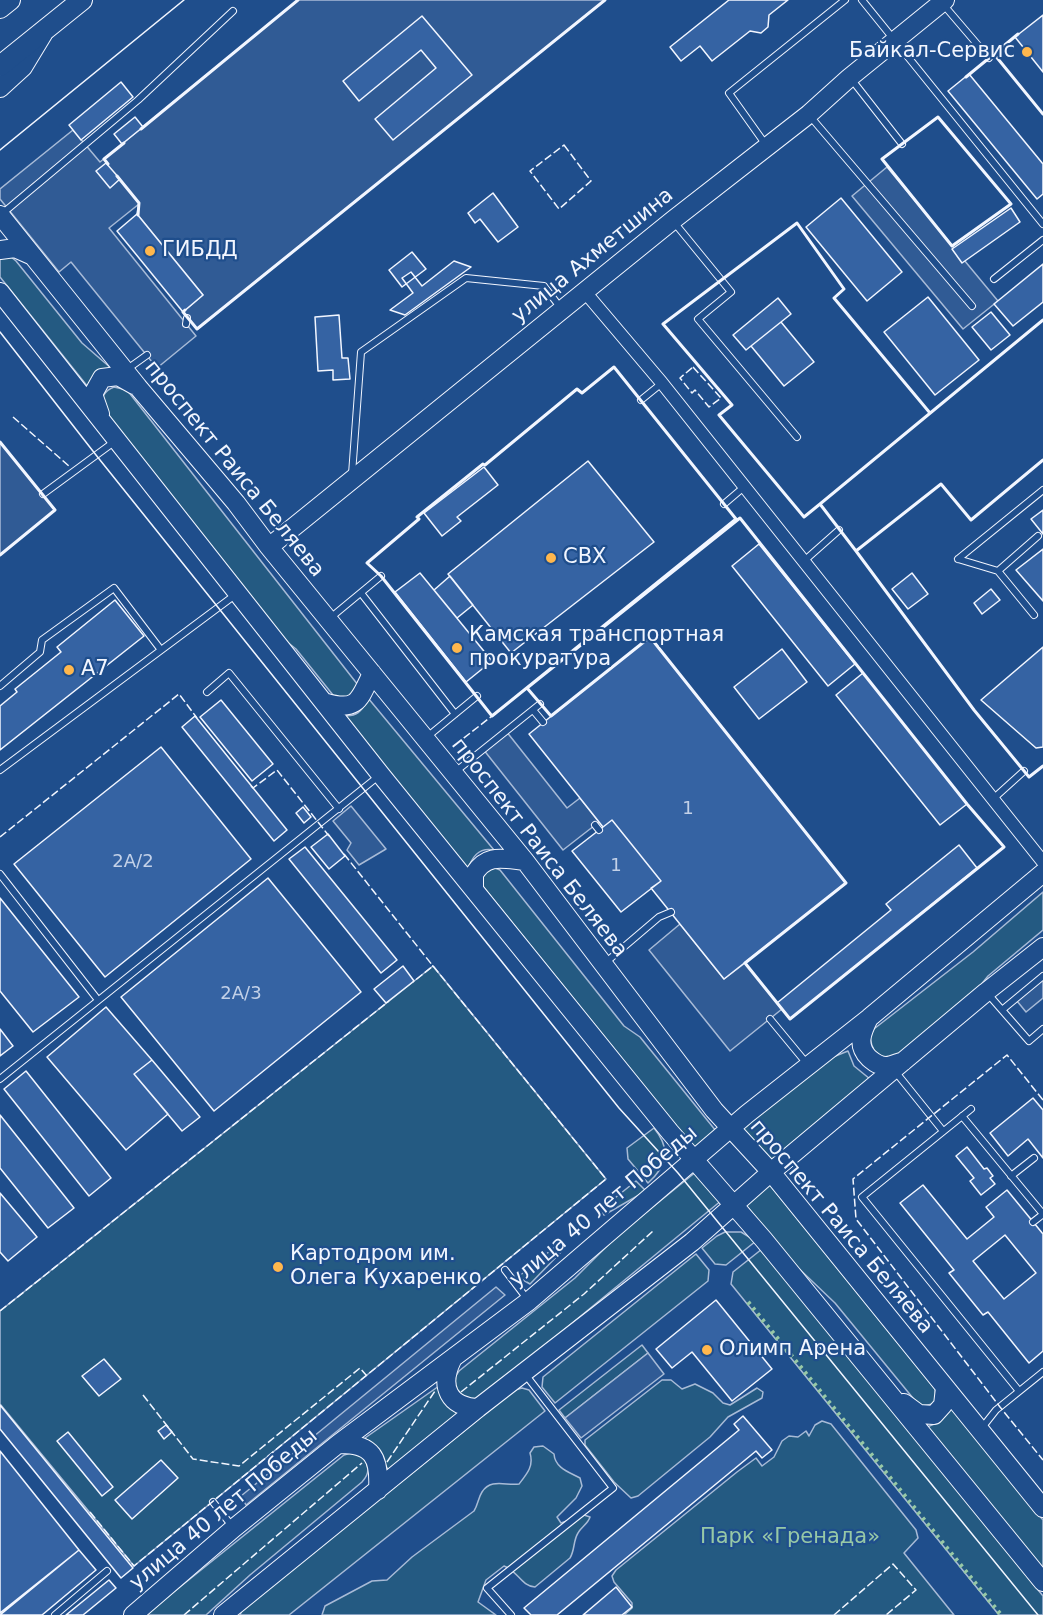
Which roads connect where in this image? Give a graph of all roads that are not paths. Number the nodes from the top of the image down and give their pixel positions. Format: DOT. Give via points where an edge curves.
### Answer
graph roads {
  1 [pos="10,0"];
  2 [pos="82,0"];
  3 [pos="845,0"];
  4 [pos="862,0"];
  5 [pos="944,1"];
  6 [pos="0,8"];
  7 [pos="233,11"];
  8 [pos="47,28"];
  9 [pos="894,42"];
  10 [pos="989,58"];
  11 [pos="0,66"];
  12 [pos="849,78"];
  13 [pos="0,88"];
  14 [pos="809,114"];
  15 [pos="902,144"];
  16 [pos="768,146"];
  17 [pos="0,216"];
  18 [pos="673,220"];
  19 [pos="1043,224"];
  20 [pos="1043,240"];
  21 [pos="29,246"];
  22 [pos="0,250"];
  23 [pos="994,279"];
  24 [pos="0,292"];
  25 [pos="585,292"];
  26 [pos="972,306"];
  27 [pos="562,310"];
  28 [pos="147,355"];
  29 [pos="125,371"];
  30 [pos="662,383"];
  31 [pos="138,387"];
  32 [pos="641,400"];
  33 [pos="101,419"];
  34 [pos="797,437"];
  35 [pos="117,440"];
  36 [pos="351,481"];
  37 [pos="745,487"];
  38 [pos="1043,490"];
  39 [pos="43,495"];
  40 [pos="724,504"];
  41 [pos="839,530"];
  42 [pos="1038,536"];
  43 [pos="269,547"];
  44 [pos="804,561"];
  45 [pos="998,571"];
  46 [pos="381,576"];
  47 [pos="238,593"];
  48 [pos="361,593"];
  49 [pos="1034,615"];
  50 [pos="329,619"];
  51 [pos="161,650"];
  52 [pos="372,673"];
  53 [pos="0,686"];
  54 [pos="207,692"];
  55 [pos="477,696"];
  56 [pos="324,702"];
  57 [pos="540,704"];
  58 [pos="533,710"];
  59 [pos="455,714"];
  60 [pos="543,722"];
  61 [pos="425,740"];
  62 [pos="0,770"];
  63 [pos="1024,771"];
  64 [pos="381,775"];
  65 [pos="453,775"];
  66 [pos="993,799"];
  67 [pos="339,809"];
  68 [pos="525,861"];
  69 [pos="1043,862"];
  70 [pos="1043,873"];
  71 [pos="0,874"];
  72 [pos="474,890"];
  73 [pos="668,909"];
  74 [pos="1043,947"];
  75 [pos="602,965"];
  76 [pos="1043,976"];
  77 [pos="986,992"];
  78 [pos="98,1000"];
  79 [pos="1002,1010"];
  80 [pos="869,1018"];
  81 [pos="770,1019"];
  82 [pos="1043,1029"];
  83 [pos="900,1065"];
  84 [pos="808,1066"];
  85 [pos="0,1079"];
  86 [pos="970,1109"];
  87 [pos="962,1116"];
  88 [pos="731,1129"];
  89 [pos="943,1131"];
  90 [pos="1034,1158"];
  91 [pos="695,1159"];
  92 [pos="771,1172"];
  93 [pos="1011,1176"];
  94 [pos="734,1204"];
  95 [pos="1043,1214"];
  96 [pos="1033,1222"];
  97 [pos="505,1270"];
  98 [pos="529,1301"];
  99 [pos="452,1360"];
  100 [pos="1043,1372"];
  101 [pos="523,1373"];
  102 [pos="945,1388"];
  103 [pos="1019,1391"];
  104 [pos="890,1393"];
  105 [pos="478,1408"];
  106 [pos="980,1430"];
  107 [pos="338,1444"];
  108 [pos="378,1490"];
  109 [pos="213,1502"];
  110 [pos="1043,1508"];
  111 [pos="234,1528"];
  112 [pos="107,1571"];
  113 [pos="1043,1582"];
  114 [pos="55,1615"];
  115 [pos="133,1615"];
  116 [pos="225,1615"];
  117 [pos="511,1615"];
  1 -- 6 [label="main road"];
  2 -- 8 [label="main road"];
  3 -- 16 [label="lane" via="729,93"];
  4 -- 9 [label="lane"];
  5 -- 9 [label="street, улица Ахметшина"];
  5 -- 10 [label="lane"];
  7 -- 17 [label="lane" via="138,100"];
  8 -- 11 [label="main road"];
  8 -- 13 [label="street" via="23,67"];
  9 -- 12 [label="street, улица Ахметшина"];
  9 -- 19 [label="lane"];
  12 -- 14 [label="street, улица Ахметшина"];
  12 -- 15 [label="lane"];
  14 -- 16 [label="street, улица Ахметшина"];
  14 -- 26 [label="lane"];
  16 -- 18 [label="street, улица Ахметшина"];
  17 -- 21 [label="street, проспект Раиса Беляева"];
  18 -- 25 [label="street, улица Ахметшина"];
  18 -- 34 [label="lane" via="731,292 698,319"];
  20 -- 23 [label="lane"];
  21 -- 22 [label="street"];
  21 -- 29 [label="street, проспект Раиса Беляева"];
  24 -- 33 [label="street"];
  25 -- 27 [label="street, улица Ахметшина"];
  25 -- 30 [label="street"];
  27 -- 36 [label="street, улица Ахметшина"];
  27 -- 36 [label="lane" via="544,286 466,278 361,352"];
  28 -- 29 [label="lane"];
  29 -- 31 [label="street, проспект Раиса Беляева"];
  30 -- 32 [label="lane"];
  30 -- 37 [label="street"];
  31 -- 33 [label="street" via="118,375 102,378 93,394"];
  31 -- 43 [label="street, проспект Раиса Беляева"];
  33 -- 35 [label="street"];
  35 -- 39 [label="lane"];
  35 -- 47 [label="street"];
  36 -- 43 [label="street, улица Ахметшина"];
  37 -- 40 [label="lane"];
  37 -- 44 [label="street"];
  38 -- 45 [label="lane" via="958,560"];
  41 -- 44 [label="lane"];
  42 -- 45 [label="lane"];
  43 -- 50 [label="street, проспект Раиса Беляева"];
  44 -- 66 [label="street"];
  45 -- 49 [label="lane"];
  46 -- 48 [label="lane"];
  47 -- 51 [label="lane"];
  47 -- 56 [label="street"];
  48 -- 50 [label="lane"];
  48 -- 59 [label="lane"];
  50 -- 52 [label="street, проспект Раиса Беляева"];
  51 -- 53 [label="lane" via="114,588 42,640 40,652"];
  51 -- 62 [label="lane"];
  52 -- 56 [label="street" via="359,700 350,706"];
  52 -- 61 [label="street, проспект Раиса Беляева"];
  54 -- 67 [label="lane" via="229,674"];
  55 -- 59 [label="lane"];
  56 -- 64 [label="street"];
  57 -- 58 [label="lane"];
  58 -- 60 [label="lane"];
  58 -- 65 [label="lane"];
  59 -- 61 [label="lane"];
  61 -- 65 [label="street, проспект Раиса Беляева"];
  63 -- 66 [label="lane"];
  64 -- 67 [label="lane"];
  64 -- 72 [label="street"];
  65 -- 68 [label="street, проспект Раиса Беляева"];
  66 -- 69 [label="street"];
  67 -- 78 [label="lane"];
  68 -- 72 [label="street" via="489,859 474,874"];
  68 -- 75 [label="street, проспект Раиса Беляева"];
  70 -- 80 [label="street, улица 40 лет Победы"];
  71 -- 78 [label="lane"];
  72 -- 91 [label="street"];
  73 -- 75 [label="lane"];
  74 -- 77 [label="street"];
  75 -- 88 [label="street, проспект Раиса Беляева"];
  76 -- 79 [label="lane"];
  77 -- 79 [label="lane"];
  77 -- 83 [label="street"];
  78 -- 85 [label="lane"];
  79 -- 82 [label="lane" via="1029,1041"];
  80 -- 83 [label="street" via="861,1035 866,1054 875,1064"];
  80 -- 84 [label="street, улица 40 лет Победы"];
  81 -- 84 [label="lane"];
  83 -- 89 [label="lane"];
  83 -- 92 [label="street"];
  84 -- 88 [label="street, улица 40 лет Победы"];
  86 -- 87 [label="lane"];
  87 -- 89 [label="lane"];
  87 -- 93 [label="lane"];
  88 -- 91 [label="street, улица 40 лет Победы"];
  88 -- 92 [label="street, проспект Раиса Беляева"];
  89 -- 103 [label="lane" via="862,1197"];
  90 -- 93 [label="lane"];
  91 -- 94 [label="street"];
  91 -- 98 [label="street, улица 40 лет Победы"];
  92 -- 94 [label="street"];
  92 -- 102 [label="street, проспект Раиса Беляева"];
  93 -- 95 [label="lane"];
  94 -- 101 [label="street" via="692,1242"];
  94 -- 104 [label="street"];
  95 -- 96 [label="lane"];
  97 -- 98 [label="lane"];
  98 -- 99 [label="street, улица 40 лет Победы"];
  99 -- 105 [label="street" via="447,1378 450,1398 465,1408"];
  99 -- 107 [label="street, улица 40 лет Победы"];
  100 -- 103 [label="lane"];
  101 -- 105 [label="street"];
  101 -- 117 [label="lane" via="614,1488 487,1588"];
  102 -- 104 [label="street" via="943,1405 934,1415 919,1414"];
  102 -- 106 [label="street, проспект Раиса Беляева"];
  103 -- 106 [label="lane"];
  104 -- 113 [label="street"];
  105 -- 108 [label="street"];
  106 -- 110 [label="street, проспект Раиса Беляева"];
  107 -- 108 [label="street" via="359,1446 375,1458"];
  107 -- 111 [label="street, улица 40 лет Победы"];
  108 -- 116 [label="street"];
  109 -- 111 [label="lane"];
  111 -- 115 [label="street, улица 40 лет Победы"];
  112 -- 114 [label="lane"];
}
